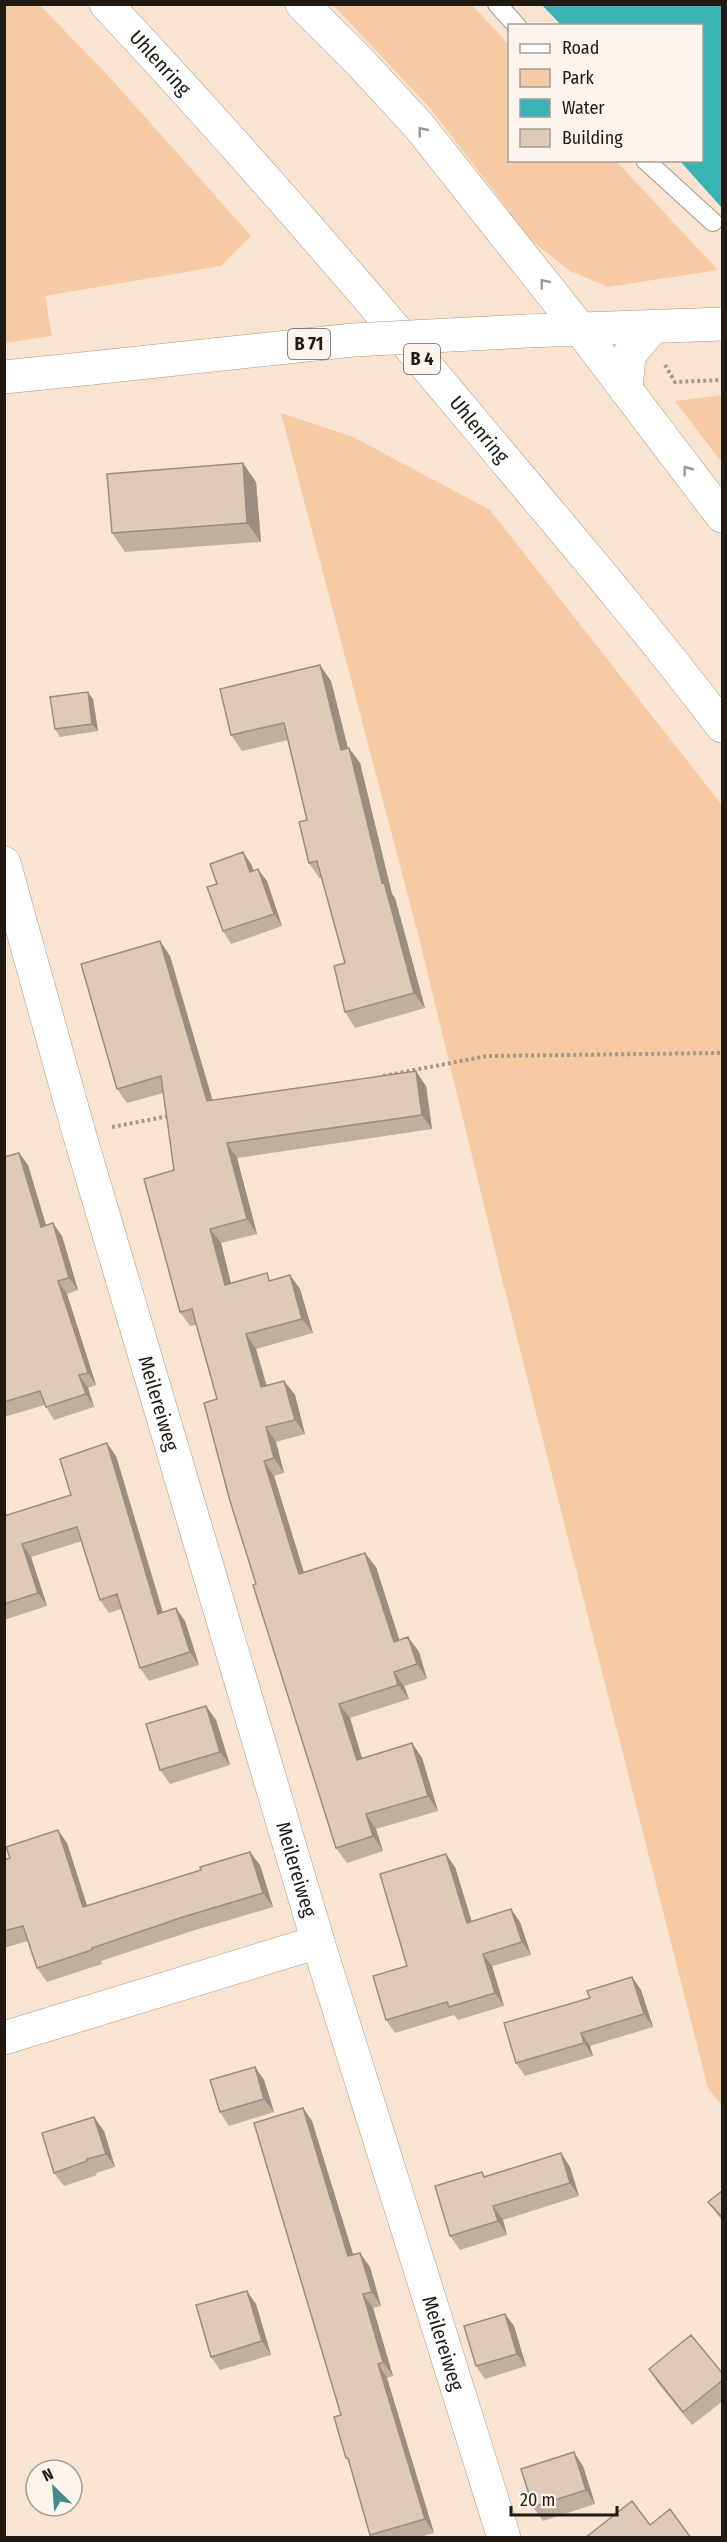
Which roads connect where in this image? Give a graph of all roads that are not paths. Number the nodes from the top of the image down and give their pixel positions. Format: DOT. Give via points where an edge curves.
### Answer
graph roads {
  1 [pos="106,4"];
  2 [pos="302,4"];
  3 [pos="497,4"];
  4 [pos="515,24"];
  5 [pos="647,162"];
  6 [pos="713,222"];
  7 [pos="723,324"];
  8 [pos="580,329"];
  9 [pos="662,337"];
  10 [pos="4,377"];
  11 [pos="626,390"];
  12 [pos="723,516"];
  13 [pos="723,726"];
  14 [pos="4,863"];
  15 [pos="318,1942"];
  16 [pos="4,2038"];
  17 [pos="504,2538"];
  1 -- 13 [label="main road, Uhlenring / B 4" via="390,322"];
  8 -- 2 [label="main road, one-way" via="419,126"];
  3 -- 4 [label="lane"];
  5 -- 6 [label="lane"];
  7 -- 9 [label="main road, B 71"];
  8 -- 9 [label="main road, B 71"];
  8 -- 10 [label="main road, B 71, bridge" via="353,340"];
  8 -- 11 [label="main road"];
  9 -- 11 [label="main road" via="629,355"];
  12 -- 11 [label="main road, one-way"];
  14 -- 15 [label="main road, Meilereiweg" via="79,1133"];
  15 -- 16 [label="main road, Meilereiweg"];
  15 -- 17 [label="main road, Meilereiweg"];
}
